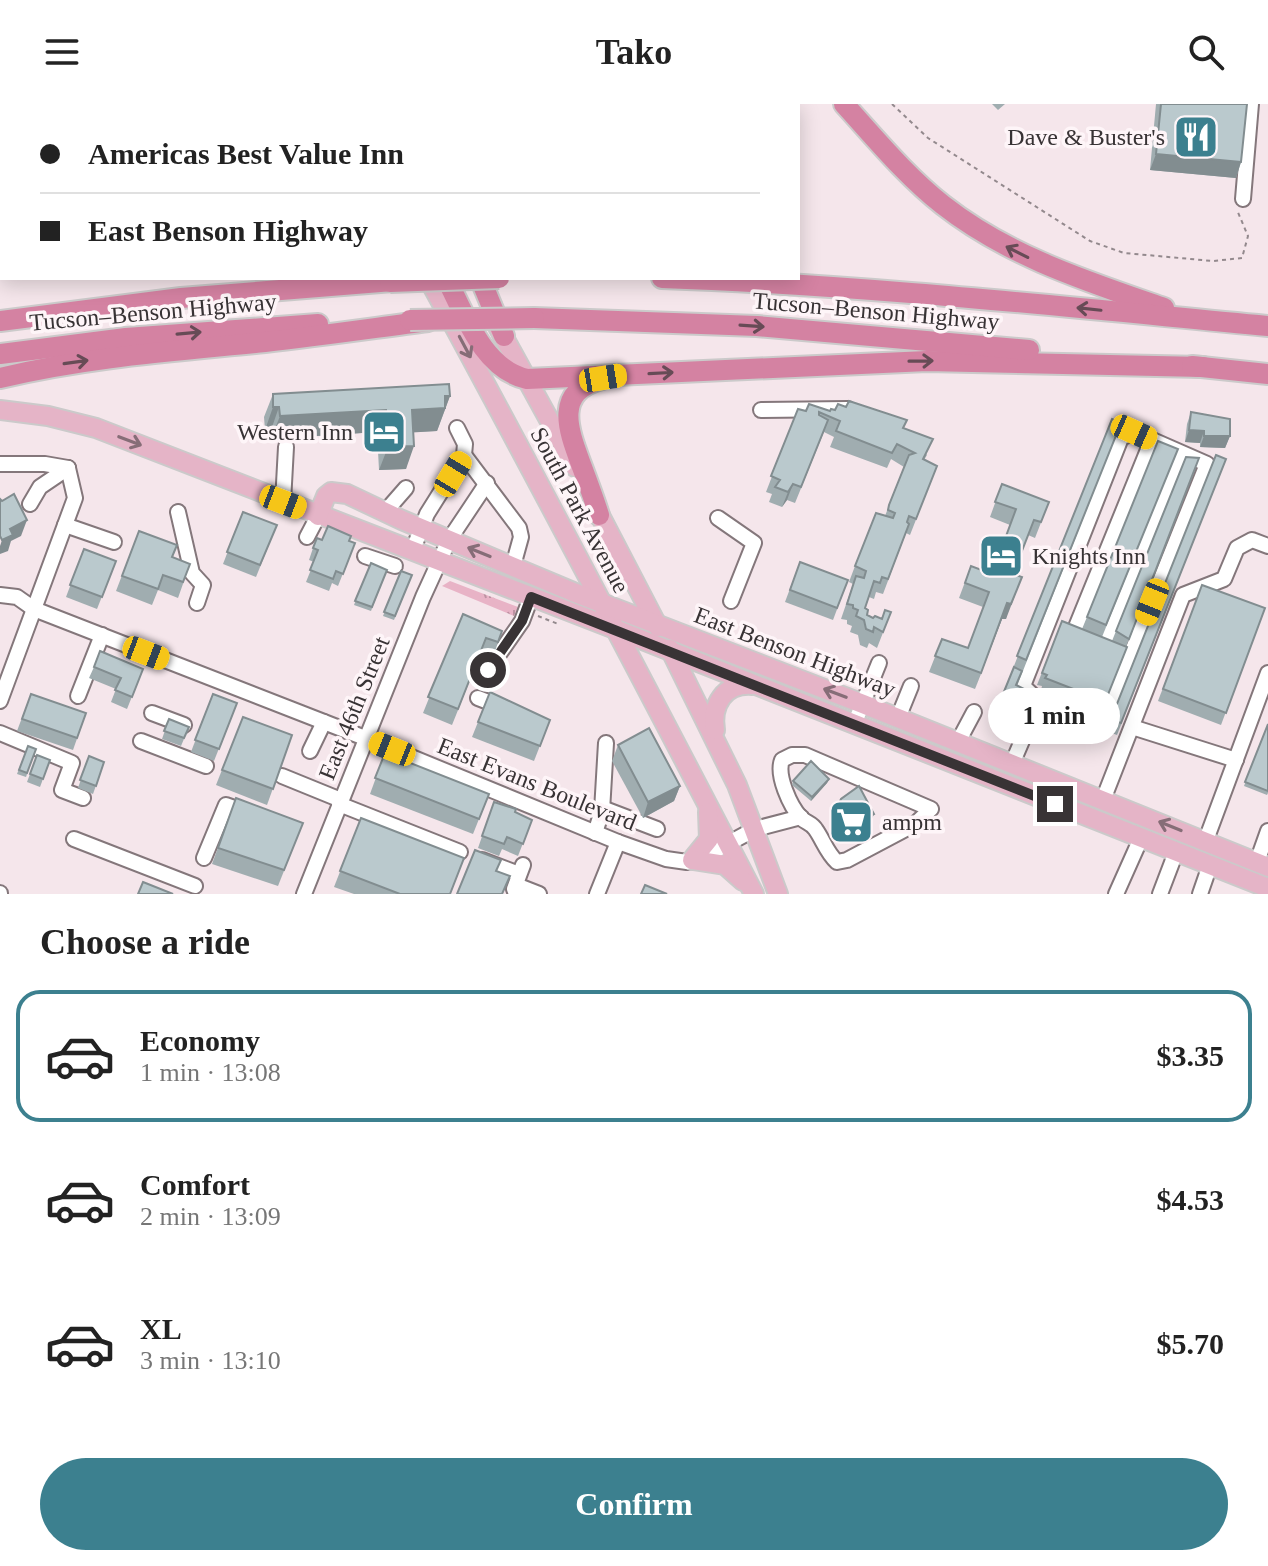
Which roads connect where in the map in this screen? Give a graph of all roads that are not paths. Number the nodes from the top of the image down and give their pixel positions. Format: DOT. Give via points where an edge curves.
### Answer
graph roads {
  1 [pos="844,104"];
  2 [pos="1251,104"];
  3 [pos="1239,203"];
  4 [pos="406,280"];
  5 [pos="429,280"];
  6 [pos="444,280"];
  7 [pos="447,280"];
  8 [pos="469,280"];
  9 [pos="481,280"];
  10 [pos="714,280"];
  11 [pos="390,282"];
  12 [pos="0,319"];
  13 [pos="1194,319"];
  14 [pos="411,322"];
  15 [pos="1268,326"];
  16 [pos="504,336"];
  17 [pos="0,354"];
  18 [pos="1203,367"];
  19 [pos="1268,374"];
  20 [pos="620,375"];
  21 [pos="0,378"];
  22 [pos="527,379"];
  23 [pos="864,409"];
  24 [pos="0,410"];
  25 [pos="761,410"];
  26 [pos="457,428"];
  27 [pos="1152,440"];
  28 [pos="286,447"];
  29 [pos="1182,454"];
  30 [pos="464,455"];
  31 [pos="0,464"];
  32 [pos="68,468"];
  33 [pos="487,483"];
  34 [pos="406,488"];
  35 [pos="283,502"];
  36 [pos="30,504"];
  37 [pos="178,512"];
  38 [pos="385,512"];
  39 [pos="599,515"];
  40 [pos="318,516"];
  41 [pos="718,518"];
  42 [pos="65,525"];
  43 [pos="421,528"];
  44 [pos="307,537"];
  45 [pos="449,540"];
  46 [pos="114,542"];
  47 [pos="1268,546"];
  48 [pos="412,552"];
  49 [pos="365,556"];
  50 [pos="438,563"];
  51 [pos="395,566"];
  52 [pos="513,566"];
  53 [pos="2,592"];
  54 [pos="531,597"];
  55 [pos="731,601"];
  56 [pos="197,603"];
  57 [pos="602,603"];
  58 [pos="34,609"];
  59 [pos="1049,620"];
  60 [pos="656,623"];
  61 [pos="615,629"];
  62 [pos="102,635"];
  63 [pos="1090,639"];
  64 [pos="491,645"];
  65 [pos="671,652"];
  66 [pos="1130,656"];
  67 [pos="879,663"];
  68 [pos="1268,673"];
  69 [pos="911,686"];
  70 [pos="761,687"];
  71 [pos="78,696"];
  72 [pos="478,698"];
  73 [pos="0,701"];
  74 [pos="1039,701"];
  75 [pos="863,704"];
  76 [pos="974,712"];
  77 [pos="152,713"];
  78 [pos="521,715"];
  79 [pos="898,718"];
  80 [pos="324,722"];
  81 [pos="184,725"];
  82 [pos="854,725"];
  83 [pos="1132,727"];
  84 [pos="0,733"];
  85 [pos="365,738"];
  86 [pos="141,741"];
  87 [pos="958,742"];
  88 [pos="606,743"];
  89 [pos="718,745"];
  90 [pos="310,751"];
  91 [pos="1236,760"];
  92 [pos="1012,764"];
  93 [pos="206,766"];
  94 [pos="282,776"];
  95 [pos="1064,784"];
  96 [pos="83,798"];
  97 [pos="1103,800"];
  98 [pos="340,802"];
  99 [pos="1055,804"];
  100 [pos="707,805"];
  101 [pos="602,808"];
  102 [pos="259,817"];
  103 [pos="801,817"];
  104 [pos="657,829"];
  105 [pos="755,829"];
  106 [pos="1268,831"];
  107 [pos="595,833"];
  108 [pos="1141,838"];
  109 [pos="74,839"];
  110 [pos="1206,840"];
  111 [pos="618,842"];
  112 [pos="728,844"];
  113 [pos="1176,852"];
  114 [pos="204,858"];
  115 [pos="692,860"];
  116 [pos="1262,864"];
  117 [pos="1210,865"];
  118 [pos="518,881"];
  119 [pos="195,886"];
  120 [pos="1268,888"];
  121 [pos="753,892"];
  122 [pos="304,894"];
  123 [pos="539,894"];
  124 [pos="597,894"];
  125 [pos="778,894"];
  126 [pos="1116,894"];
  127 [pos="1160,894"];
  128 [pos="1200,894"];
  13 -- 1 [label="highway, one-way" via="1056,270 987,235 920,186"];
  2 -- 3 [label="street"];
  4 -- 11 [label="highway, bridge"];
  5 -- 57 [label="main road, South Park Avenue, one-way"];
  6 -- 11 [label="highway, Tucson–Benson Highway, bridge"];
  7 -- 22 [label="highway" via="494,361"];
  8 -- 16 [label="main road, South Park Avenue"];
  9 -- 16 [label="highway"];
  13 -- 10 [label="highway, Tucson–Benson Highway, one-way"];
  11 -- 12 [label="highway, Tucson–Benson Highway" via="228,293"];
  13 -- 15 [label="highway, Tucson–Benson Highway"];
  17 -- 14 [label="highway, Tucson–Benson Highway, one-way" via="247,327"];
  14 -- 18 [label="highway, Tucson–Benson Highway, one-way, bridge" via="534,318 757,326"];
  21 -- 14 [label="highway, one-way" via="113,357"];
  16 -- 22 [label="main road, South Park Avenue"];
  18 -- 19 [label="highway, Tucson–Benson Highway"];
  20 -- 18 [label="highway, one-way" via="939,361"];
  20 -- 22 [label="highway"];
  20 -- 39 [label="highway" via="585,385 569,407 570,432"];
  22 -- 39 [label="main road, South Park Avenue"];
  23 -- 25 [label="street"];
  24 -- 35 [label="main road, East Benson Highway, one-way" via="96,428"];
  26 -- 30 [label="street"];
  27 -- 29 [label="street"];
  27 -- 59 [label="street" via="1134,432 1121,438"];
  27 -- 63 [label="street"];
  28 -- 35 [label="street"];
  29 -- 63 [label="street"];
  29 -- 66 [label="street" via="1207,464"];
  30 -- 33 [label="street"];
  30 -- 43 [label="street"];
  31 -- 32 [label="street"];
  32 -- 36 [label="street" via="40,487"];
  32 -- 42 [label="street" via="75,498"];
  33 -- 45 [label="street, East 46th Street"];
  33 -- 52 [label="street" via="519,528"];
  34 -- 38 [label="street"];
  35 -- 40 [label="main road, East Benson Highway"];
  37 -- 56 [label="street" via="192,573 203,585"];
  38 -- 40 [label="main road, East Benson Highway" via="338,491 326,496"];
  38 -- 43 [label="main road, East Benson Highway"];
  39 -- 60 [label="main road, South Park Avenue"];
  40 -- 44 [label="street"];
  40 -- 48 [label="main road, East Benson Highway"];
  41 -- 55 [label="street" via="754,543"];
  42 -- 46 [label="street"];
  42 -- 58 [label="street"];
  43 -- 45 [label="main road, East Benson Highway"];
  43 -- 48 [label="street"];
  45 -- 50 [label="street, East 46th Street"];
  52 -- 45 [label="main road, East Benson Highway, one-way"];
  47 -- 83 [label="street" via="1252,540 1237,548 1224,579 1183,595"];
  48 -- 50 [label="main road, East Benson Highway"];
  49 -- 51 [label="street"];
  50 -- 54 [label="main road, East Benson Highway"];
  50 -- 85 [label="street, East 46th Street"];
  52 -- 57 [label="main road, East Benson Highway"];
  53 -- 58 [label="street, East Evans Boulevard"];
  54 -- 61 [label="main road, East Benson Highway"];
  54 -- 64 [label="street" via="522,621 488,670"];
  57 -- 60 [label="main road, East Benson Highway"];
  57 -- 61 [label="main road, South Park Avenue"];
  58 -- 62 [label="street, East Evans Boulevard"];
  58 -- 73 [label="street"];
  59 -- 63 [label="street"];
  59 -- 74 [label="street" via="1023,686"];
  60 -- 65 [label="main road, South Park Avenue"];
  75 -- 60 [label="main road, East Benson Highway, one-way"];
  61 -- 65 [label="main road, East Benson Highway"];
  61 -- 100 [label="main road, South Park Avenue"];
  62 -- 71 [label="street"];
  62 -- 80 [label="street, East Evans Boulevard"];
  63 -- 66 [label="street"];
  65 -- 70 [label="main road, East Benson Highway"];
  65 -- 89 [label="main road, South Park Avenue"];
  66 -- 74 [label="street" via="1099,724"];
  67 -- 75 [label="street"];
  68 -- 91 [label="street"];
  69 -- 79 [label="street"];
  70 -- 82 [label="main road, East Benson Highway"];
  70 -- 89 [label="main road" via="744,684 721,697 714,715"];
  72 -- 78 [label="street"];
  74 -- 92 [label="street"];
  75 -- 79 [label="main road, East Benson Highway"];
  75 -- 82 [label="street"];
  76 -- 87 [label="street"];
  77 -- 81 [label="street"];
  79 -- 87 [label="main road, East Benson Highway"];
  80 -- 85 [label="street, East Evans Boulevard"];
  80 -- 90 [label="street"];
  82 -- 99 [label="main road, East Benson Highway"];
  83 -- 91 [label="street"];
  83 -- 97 [label="street"];
  84 -- 96 [label="street" via="72,763 62,790"];
  85 -- 98 [label="street, East 46th Street"];
  85 -- 107 [label="street, East Evans Boulevard"];
  86 -- 93 [label="street"];
  87 -- 92 [label="main road, East Benson Highway"];
  88 -- 101 [label="street"];
  89 -- 105 [label="main road, South Park Avenue"];
  91 -- 110 [label="street"];
  92 -- 95 [label="main road, East Benson Highway"];
  94 -- 98 [label="street"];
  95 -- 97 [label="main road, East Benson Highway"];
  95 -- 99 [label="main road"];
  110 -- 97 [label="main road, East Benson Highway, one-way"];
  98 -- 118 [label="street"];
  98 -- 122 [label="street, East 46th Street"];
  99 -- 108 [label="main road, East Benson Highway"];
  100 -- 112 [label="main road, South Park Avenue"];
  100 -- 115 [label="main road" via="709,839"];
  101 -- 104 [label="street"];
  101 -- 107 [label="street"];
  102 -- 114 [label="street" via="226,805"];
  103 -- 103 [label="street" via="780,779 782,760 792,755 817,759 931,809 915,824 837,862 814,826"];
  103 -- 105 [label="street"];
  105 -- 112 [label="street"];
  105 -- 125 [label="main road, South Park Avenue"];
  106 -- 116 [label="street"];
  107 -- 111 [label="street, East Evans Boulevard"];
  108 -- 113 [label="main road, East Benson Highway"];
  108 -- 126 [label="street"];
  109 -- 119 [label="street"];
  110 -- 116 [label="main road, East Benson Highway"];
  111 -- 115 [label="street, East Evans Boulevard" via="666,859"];
  111 -- 124 [label="street"];
  112 -- 115 [label="street"];
  112 -- 121 [label="main road, South Park Avenue"];
  113 -- 117 [label="main road, East Benson Highway"];
  113 -- 127 [label="street"];
  115 -- 121 [label="main road" via="725,865"];
  117 -- 120 [label="main road, East Benson Highway"];
  117 -- 128 [label="street"];
  118 -- 123 [label="street"];
}
